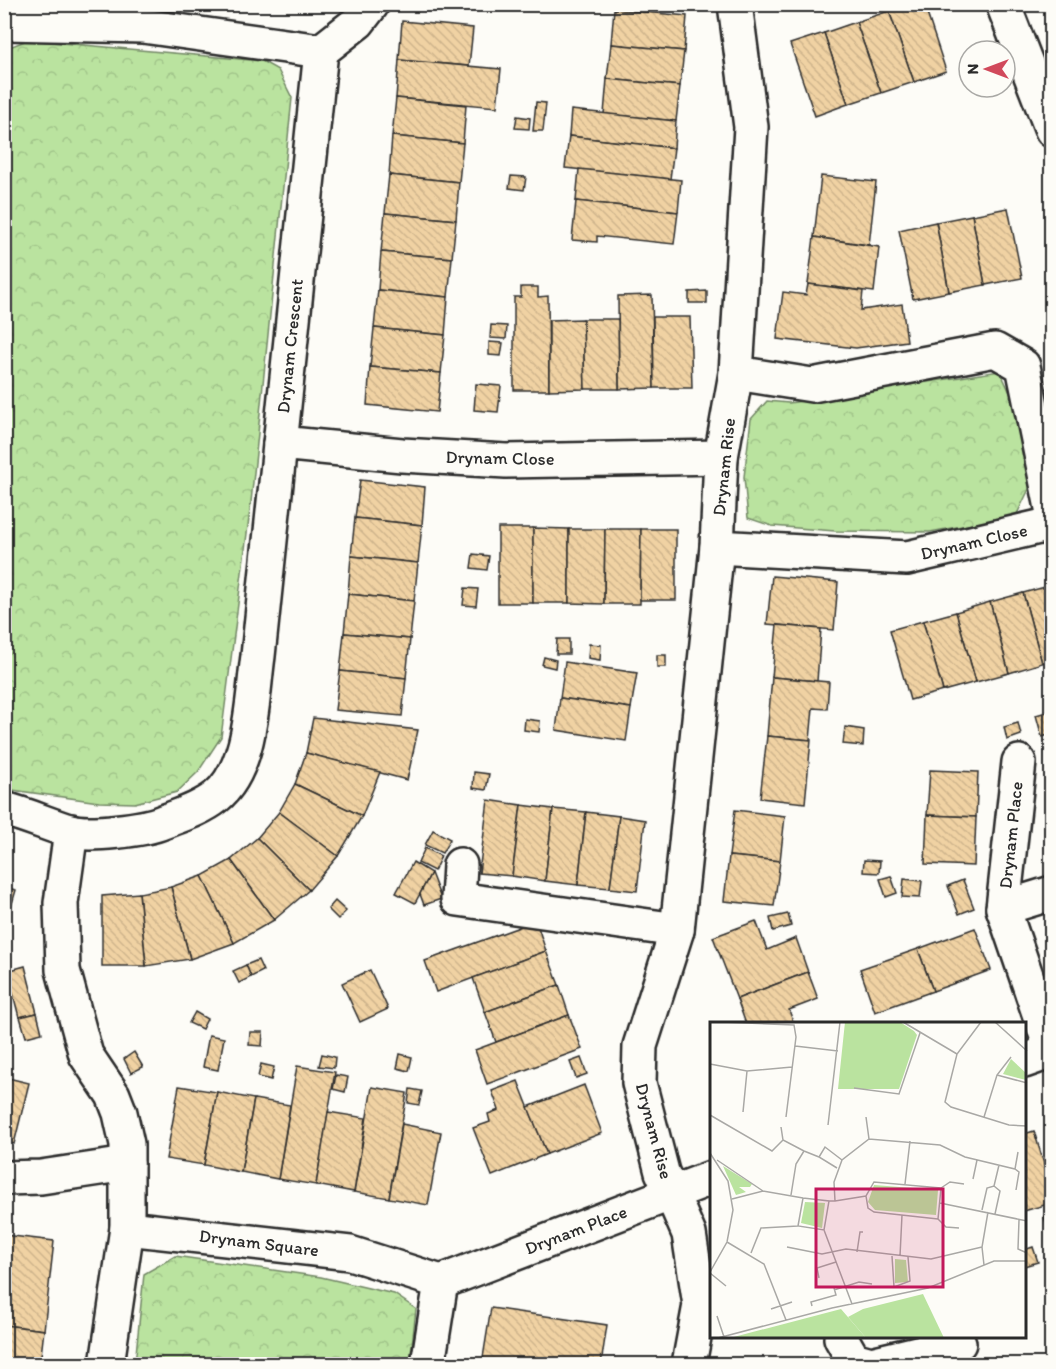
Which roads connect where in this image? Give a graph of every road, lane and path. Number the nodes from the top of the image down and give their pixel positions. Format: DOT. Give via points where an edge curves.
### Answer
graph roads {
  1 [pos="372,4"];
  2 [pos="735,4"];
  3 [pos="1003,4"];
  4 [pos="146,15"];
  5 [pos="4,23"];
  6 [pos="321,51"];
  7 [pos="1052,130"];
  8 [pos="736,373"];
  9 [pos="280,442"];
  10 [pos="721,457"];
  11 [pos="1052,508"];
  12 [pos="1052,524"];
  13 [pos="717,547"];
  14 [pos="1019,762"];
  15 [pos="4,809"];
  16 [pos="71,831"];
  17 [pos="460,865"];
  18 [pos="1052,893"];
  19 [pos="1003,908"];
  20 [pos="677,930"];
  21 [pos="1052,1051"];
  22 [pos="1026,1060"];
  23 [pos="127,1164"];
  24 [pos="4,1178"];
  25 [pos="710,1178"];
  26 [pos="671,1192"];
  27 [pos="128,1228"];
  28 [pos="441,1282"];
  29 [pos="842,1339"];
  30 [pos="960,1348"];
  31 [pos="107,1365"];
  32 [pos="428,1365"];
  33 [pos="688,1365"];
  1 -- 6 [label="street" via="357,22"];
  2 -- 8 [label="street, Drynam Rise" via="751,127"];
  3 -- 7 [label="street"];
  4 -- 5 [label="street"];
  4 -- 6 [label="street"];
  6 -- 9 [label="street, Drynam Crescent"];
  8 -- 10 [label="street, Drynam Rise"];
  8 -- 11 [label="street" via="812,385 995,350 1023,366"];
  9 -- 10 [label="street, Drynam Close" via="506,461"];
  9 -- 16 [label="street, Drynam Crescent" via="247,741 234,774 218,796 200,808 144,830"];
  10 -- 13 [label="street, Drynam Rise"];
  12 -- 13 [label="street, Drynam Close" via="908,558"];
  13 -- 20 [label="street, Drynam Rise"];
  14 -- 19 [label="street, Drynam Place"];
  15 -- 16 [label="street, Drynam Crescent"];
  16 -- 23 [label="street" via="61,903 63,970 86,1055 113,1095 120,1113"];
  17 -- 20 [label="street" via="458,899"];
  18 -- 19 [label="street, Drynam Place"];
  19 -- 21 [label="street, Drynam Place"];
  20 -- 26 [label="street, Drynam Rise" via="640,1046 639,1083 662,1172"];
  21 -- 22 [label="street, Drynam Place"];
  23 -- 24 [label="street" via="41,1177"];
  23 -- 27 [label="street"];
  25 -- 26 [label="street, Drynam Place"];
  26 -- 28 [label="street, Drynam Place"];
  26 -- 33 [label="street, Drynam Rise" via="689,1234 700,1305"];
  27 -- 28 [label="street, Drynam Square" via="350,1254"];
  27 -- 31 [label="street"];
  28 -- 32 [label="street"];
  29 -- 30 [label="street" via="853,1359 871,1364"];
}
